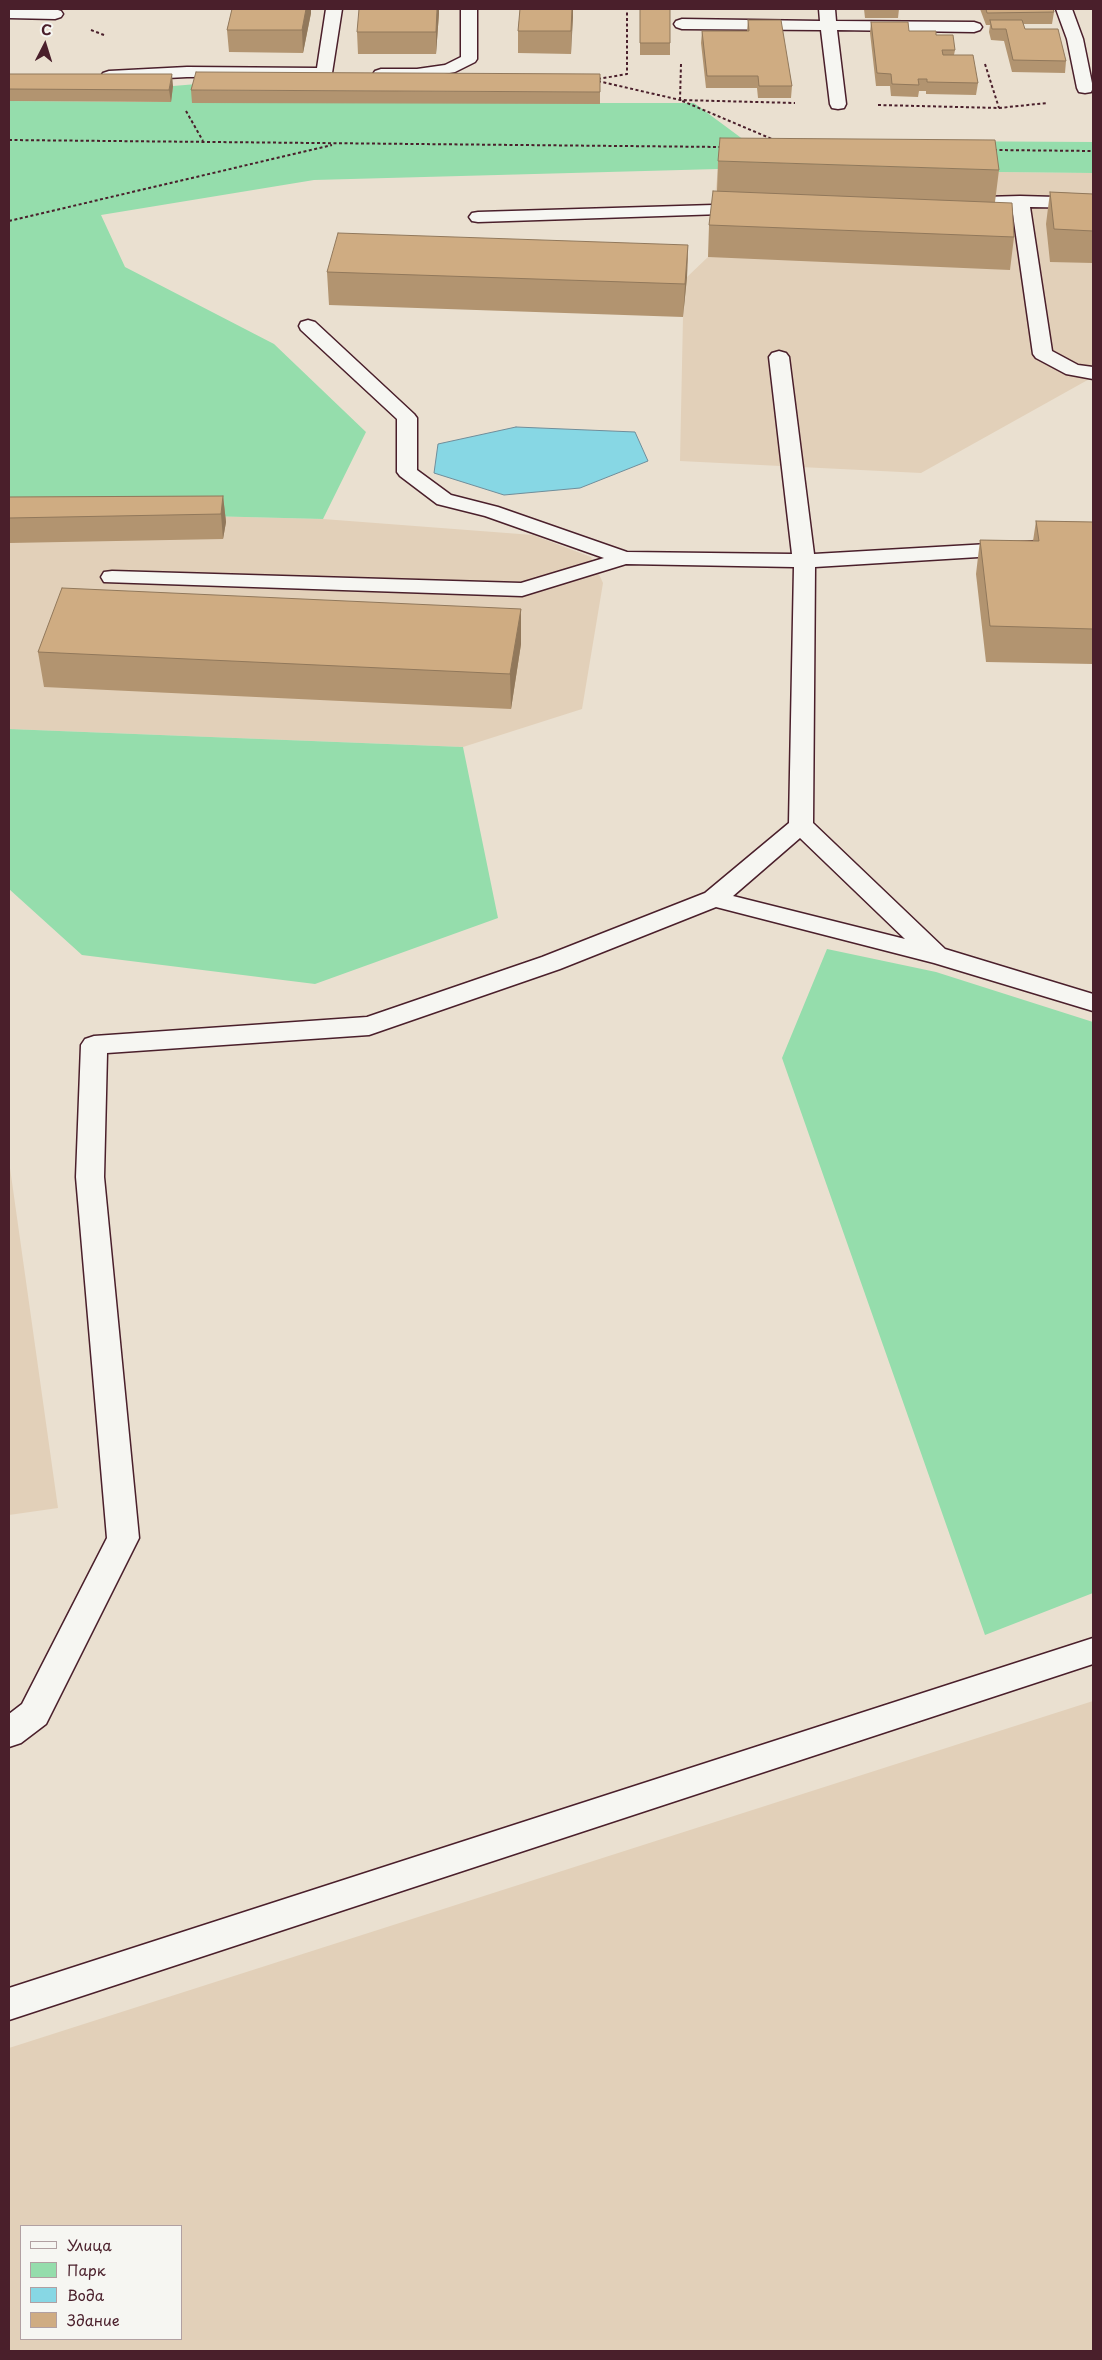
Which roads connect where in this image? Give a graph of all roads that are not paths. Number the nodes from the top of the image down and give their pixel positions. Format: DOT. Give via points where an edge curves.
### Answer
graph roads {
  1 [pos="334,9"];
  2 [pos="469,9"];
  3 [pos="1064,9"];
  4 [pos="9,13"];
  5 [pos="55,14"];
  6 [pos="828,17"];
  7 [pos="682,24"];
  8 [pos="974,27"];
  9 [pos="324,73"];
  10 [pos="342,73"];
  11 [pos="361,73"];
  12 [pos="90,76"];
  13 [pos="1085,88"];
  14 [pos="838,104"];
  15 [pos="1020,201"];
  16 [pos="1093,203"];
  17 [pos="931,204"];
  18 [pos="762,208"];
  19 [pos="478,216"];
  20 [pos="308,326"];
  21 [pos="779,357"];
  22 [pos="1093,372"];
  23 [pos="1093,544"];
  24 [pos="626,558"];
  25 [pos="804,561"];
  26 [pos="112,577"];
  27 [pos="801,825"];
  28 [pos="714,899"];
  29 [pos="936,955"];
  30 [pos="1093,1003"];
  31 [pos="1093,1651"];
  32 [pos="9,1733"];
  33 [pos="9,2004"];
  1 -- 9 [label="lane"];
  2 -- 11 [label="lane" via="469,59 450,69 417,74"];
  3 -- 13 [label="lane" via="1075,39"];
  4 -- 5 [label="lane"];
  6 -- 7 [label="lane"];
  6 -- 8 [label="lane"];
  6 -- 14 [label="lane"];
  9 -- 10 [label="lane"];
  9 -- 12 [label="lane" via="187,72"];
  15 -- 16 [label="lane"];
  15 -- 17 [label="lane"];
  15 -- 22 [label="lane" via="1043,354 1073,370"];
  18 -- 19 [label="lane"];
  20 -- 24 [label="lane" via="407,418 407,472 444,500 491,511"];
  21 -- 25 [label="lane"];
  23 -- 25 [label="lane"];
  24 -- 25 [label="lane"];
  24 -- 26 [label="lane" via="522,590"];
  25 -- 27 [label="lane"];
  27 -- 28 [label="lane"];
  27 -- 29 [label="lane"];
  28 -- 29 [label="lane"];
  28 -- 32 [label="lane" via="551,963 369,1026 94,1046 90,1177 123,1538 34,1714"];
  29 -- 30 [label="lane"];
  31 -- 33 [label="lane"];
}
